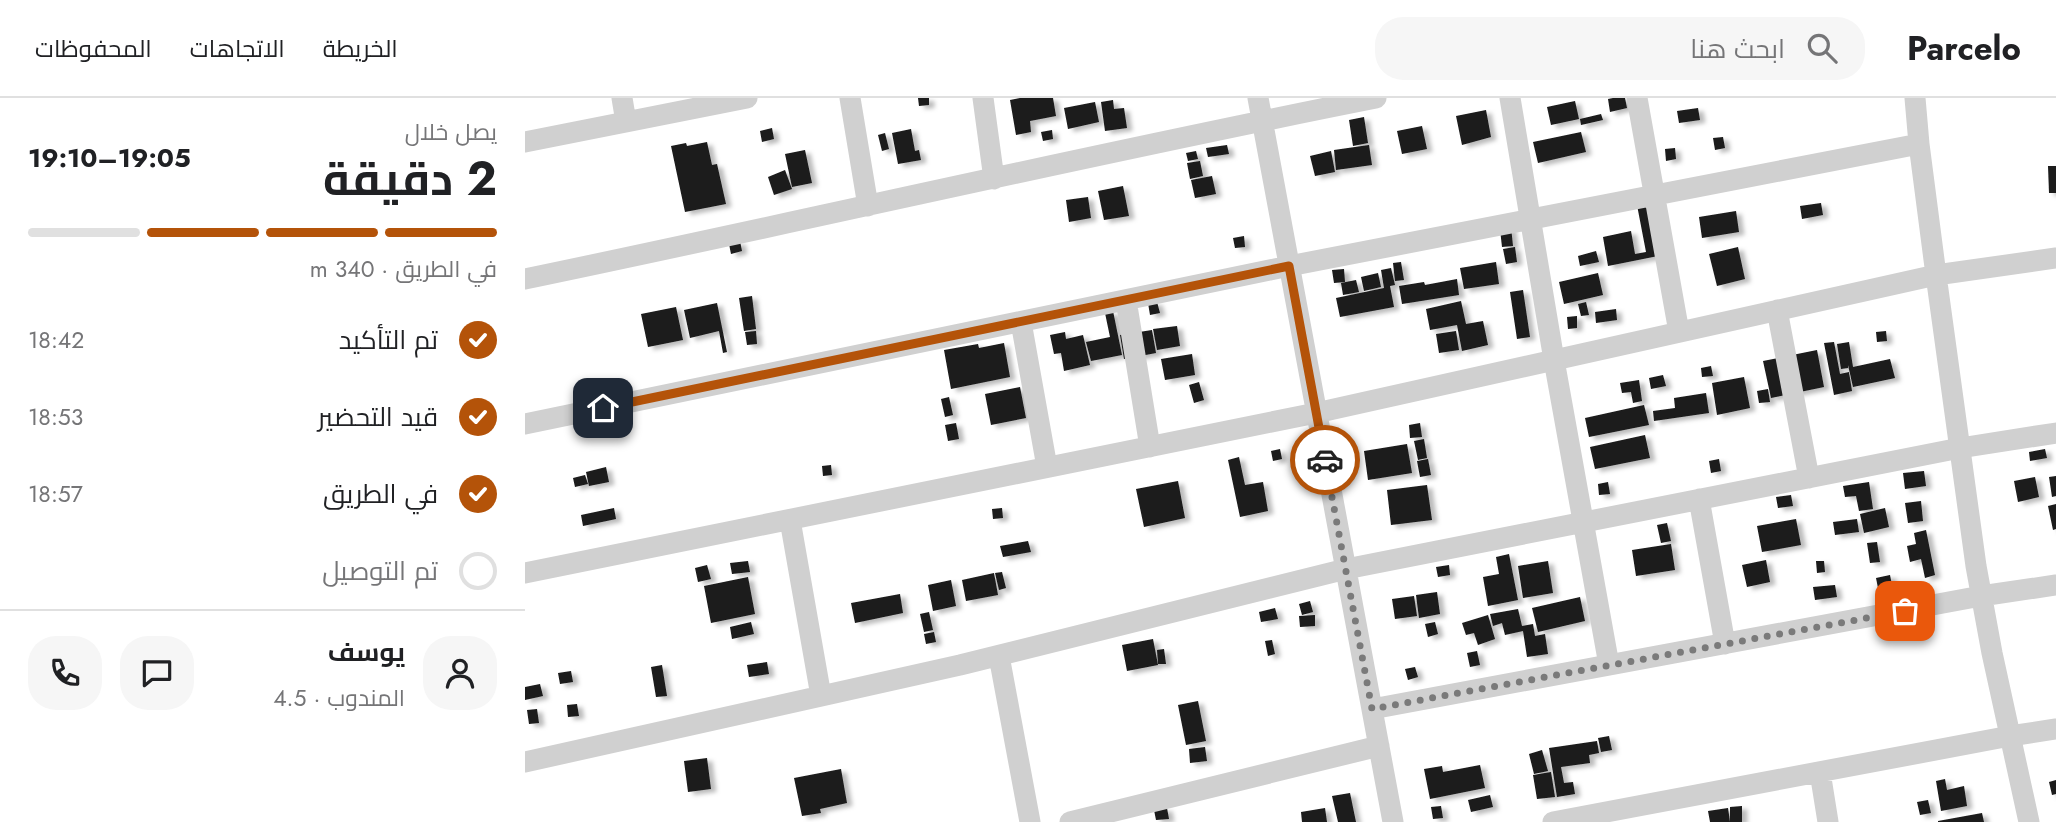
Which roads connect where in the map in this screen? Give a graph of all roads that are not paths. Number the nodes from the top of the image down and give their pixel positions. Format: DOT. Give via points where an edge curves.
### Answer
graph roads {
  1 [pos="622,98"];
  2 [pos="747,98"];
  3 [pos="850,98"];
  4 [pos="983,98"];
  5 [pos="1258,98"];
  6 [pos="1376,98"];
  7 [pos="1510,98"];
  8 [pos="1637,98"];
  9 [pos="1915,98"];
  10 [pos="1262,121"];
  11 [pos="627,122"];
  12 [pos="525,142"];
  13 [pos="1919,144"];
  14 [pos="995,179"];
  15 [pos="1654,195"];
  16 [pos="868,206"];
  17 [pos="1532,219"];
  18 [pos="2056,258"];
  19 [pos="1289,266"];
  20 [pos="1936,275"];
  21 [pos="525,279"];
  22 [pos="1126,300"];
  23 [pos="1777,310"];
  24 [pos="1021,322"];
  25 [pos="1679,332"];
  26 [pos="1554,360"];
  27 [pos="1317,413"];
  28 [pos="525,424"];
  29 [pos="2056,433"];
  30 [pos="1150,447"];
  31 [pos="1960,448"];
  32 [pos="1047,467"];
  33 [pos="1809,478"];
  34 [pos="1699,499"];
  35 [pos="790,520"];
  36 [pos="1584,522"];
  37 [pos="1346,569"];
  38 [pos="525,573"];
  39 [pos="2056,585"];
  40 [pos="1982,596"];
  41 [pos="1725,644"];
  42 [pos="999,656"];
  43 [pos="1609,666"];
  44 [pos="821,696"];
  45 [pos="1372,709"];
  46 [pos="2056,729"];
  47 [pos="2010,736"];
  48 [pos="1379,746"];
  49 [pos="525,762"];
  50 [pos="1820,772"];
  51 [pos="1648,813"];
  52 [pos="1121,816"];
  53 [pos="1030,822"];
  54 [pos="1070,822"];
  55 [pos="1393,822"];
  56 [pos="1553,822"];
  57 [pos="1828,822"];
  58 [pos="2029,822"];
  1 -- 11 [label="street"];
  2 -- 11 [label="street"];
  3 -- 16 [label="street"];
  4 -- 14 [label="street"];
  5 -- 10 [label="street"];
  6 -- 10 [label="street"];
  7 -- 17 [label="street"];
  8 -- 15 [label="street"];
  9 -- 13 [label="street"];
  10 -- 14 [label="street"];
  10 -- 19 [label="street"];
  11 -- 12 [label="street"];
  13 -- 15 [label="street"];
  13 -- 20 [label="street"];
  14 -- 16 [label="street"];
  15 -- 17 [label="street"];
  15 -- 25 [label="street"];
  16 -- 21 [label="street"];
  17 -- 19 [label="street"];
  17 -- 26 [label="street"];
  18 -- 20 [label="street"];
  19 -- 22 [label="street"];
  19 -- 27 [label="street"];
  20 -- 23 [label="street"];
  20 -- 31 [label="street"];
  22 -- 24 [label="street"];
  22 -- 30 [label="street"];
  23 -- 25 [label="street"];
  23 -- 33 [label="street"];
  24 -- 28 [label="street"];
  24 -- 32 [label="street"];
  25 -- 26 [label="street"];
  26 -- 27 [label="street"];
  26 -- 36 [label="street"];
  27 -- 30 [label="street"];
  27 -- 37 [label="street"];
  29 -- 31 [label="street"];
  30 -- 32 [label="street"];
  31 -- 33 [label="street"];
  31 -- 40 [label="street"];
  32 -- 35 [label="street"];
  33 -- 34 [label="street"];
  34 -- 36 [label="street"];
  34 -- 41 [label="street"];
  35 -- 38 [label="street"];
  35 -- 44 [label="street"];
  36 -- 37 [label="street"];
  36 -- 43 [label="street"];
  37 -- 42 [label="street"];
  37 -- 45 [label="street"];
  39 -- 40 [label="street"];
  40 -- 41 [label="street"];
  40 -- 47 [label="street"];
  41 -- 43 [label="street"];
  42 -- 44 [label="street"];
  42 -- 53 [label="street"];
  43 -- 45 [label="street"];
  44 -- 49 [label="street"];
  45 -- 48 [label="street"];
  46 -- 47 [label="street"];
  47 -- 50 [label="street"];
  47 -- 58 [label="street"];
  48 -- 52 [label="street"];
  48 -- 55 [label="street"];
  50 -- 51 [label="street"];
  50 -- 57 [label="street"];
  51 -- 56 [label="street"];
  52 -- 54 [label="street"];
}
